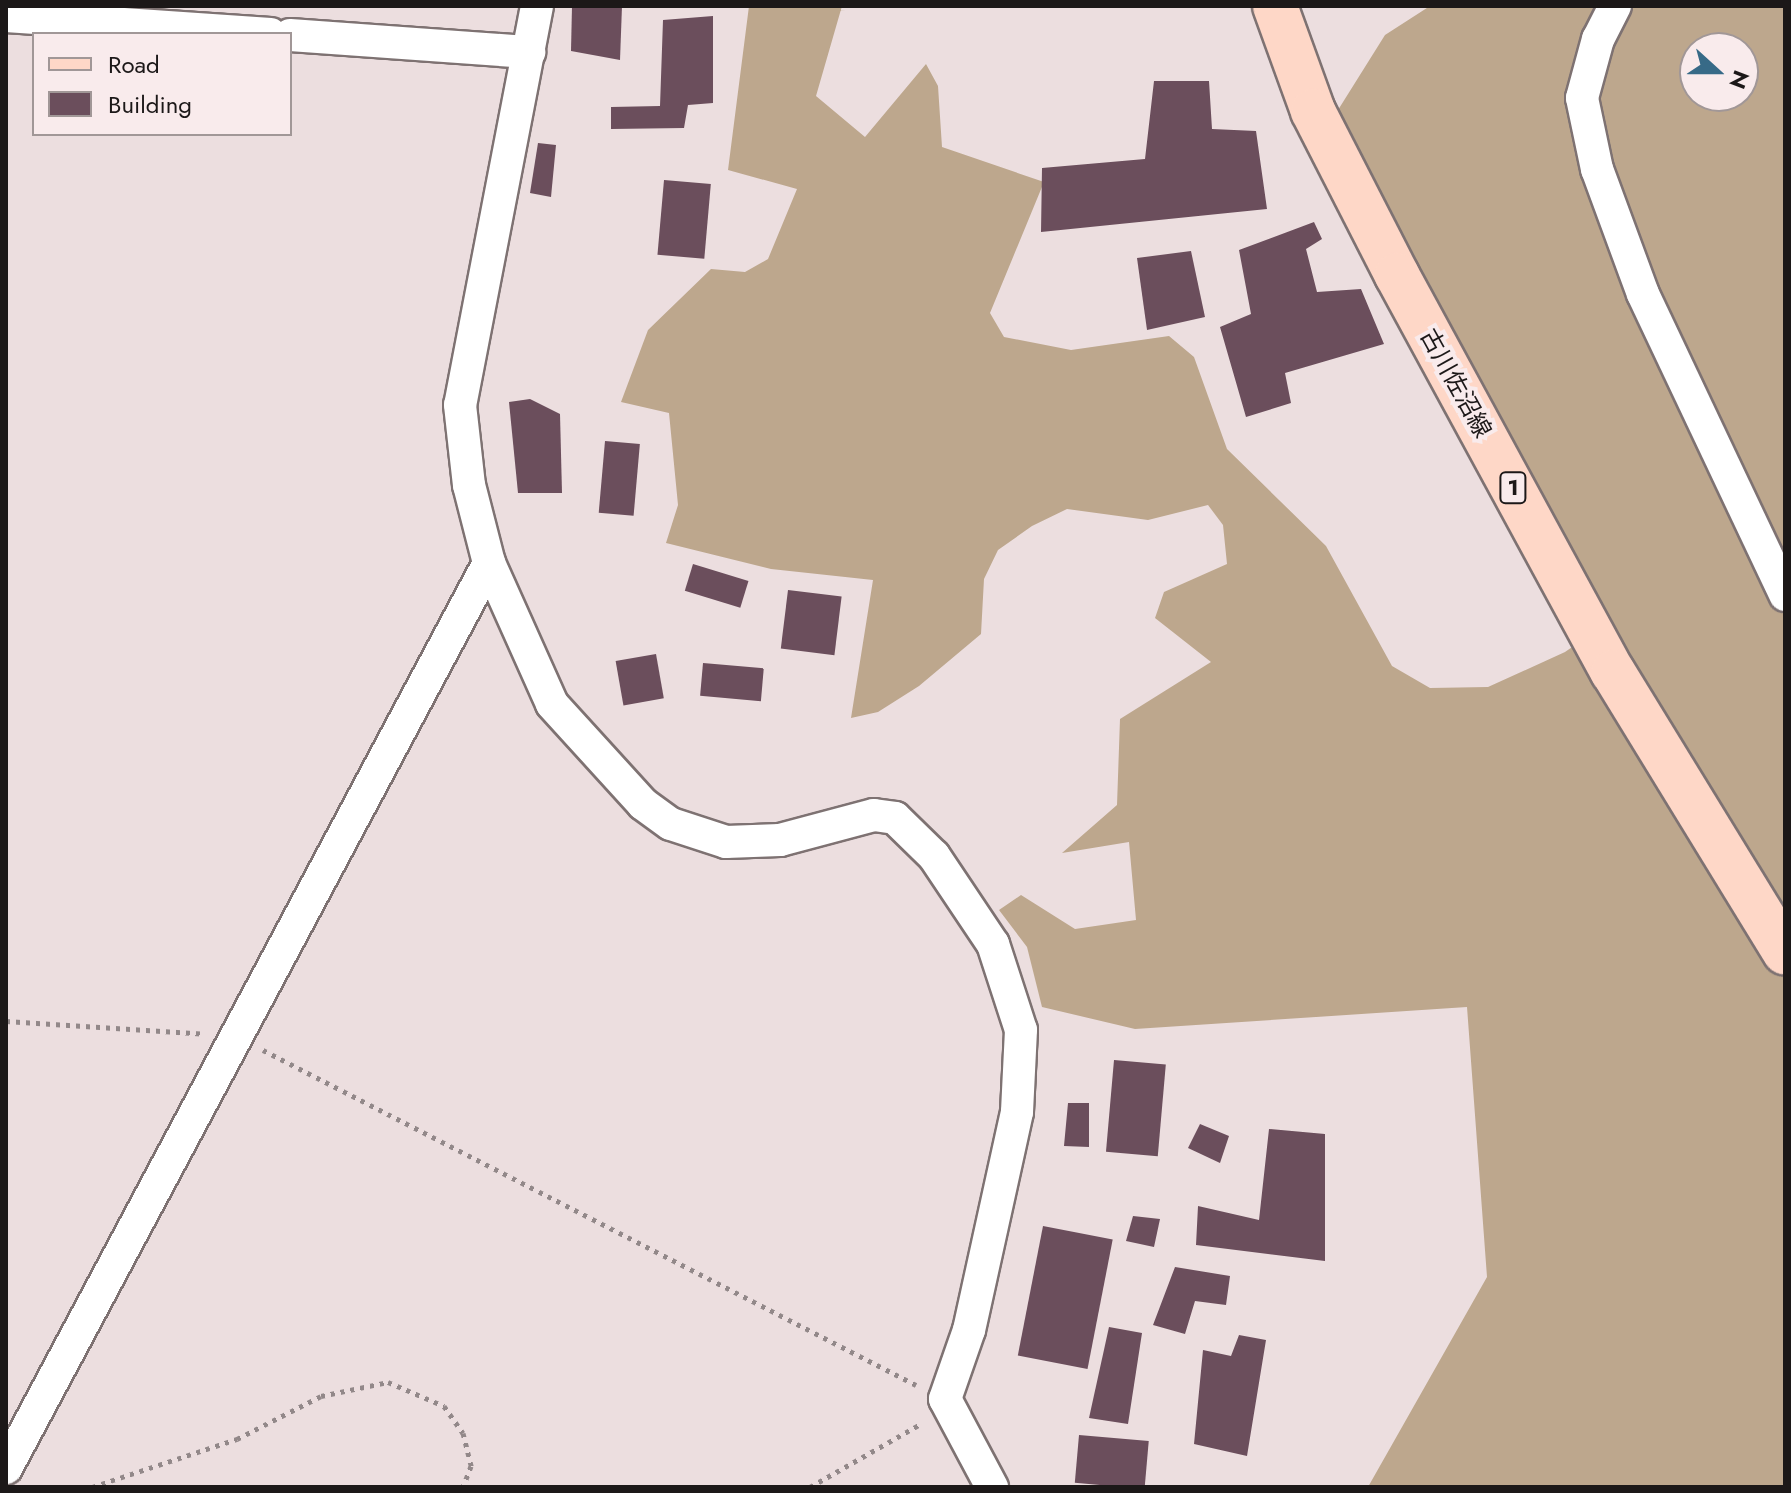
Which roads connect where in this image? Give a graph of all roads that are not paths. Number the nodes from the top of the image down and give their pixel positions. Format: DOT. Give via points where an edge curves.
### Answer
graph roads {
  1 [pos="537,6"];
  2 [pos="1275,6"];
  3 [pos="1615,6"];
  4 [pos="6,16"];
  5 [pos="241,32"];
  6 [pos="292,35"];
  7 [pos="529,52"];
  8 [pos="489,563"];
  9 [pos="1785,595"];
  10 [pos="1785,953"];
  11 [pos="6,1468"];
  12 [pos="992,1487"];
  1 -- 7 [label="street"];
  2 -- 10 [label="main road, 古川佐沼線 / 1" via="1313,111 1397,275 1613,672"];
  3 -- 9 [label="street" via="1598,39 1582,98 1597,169 1643,294"];
  4 -- 5 [label="street"];
  6 -- 7 [label="street"];
  7 -- 8 [label="street" via="461,392 469,485"];
  8 -- 11 [label="street"];
  8 -- 12 [label="street" via="552,704 643,804 671,824 726,842 780,840 874,815 895,818 934,856 993,944 1021,1030 1017,1112 969,1330 945,1399"];
}
